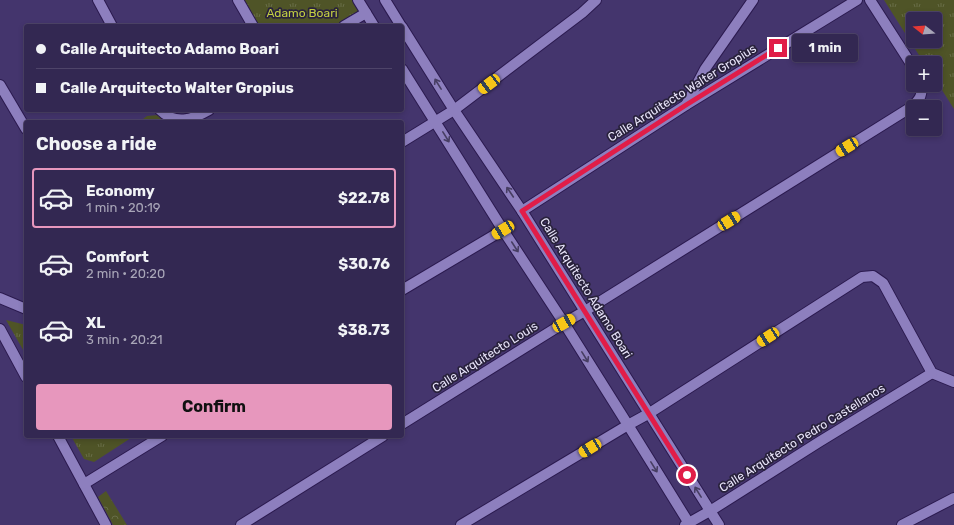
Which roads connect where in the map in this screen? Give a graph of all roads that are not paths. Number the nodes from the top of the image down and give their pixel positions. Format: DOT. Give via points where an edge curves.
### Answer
graph roads {
  1 [pos="98,0"];
  2 [pos="238,0"];
  3 [pos="358,0"];
  4 [pos="596,0"];
  5 [pos="753,0"];
  6 [pos="857,0"];
  7 [pos="870,0"];
  8 [pos="387,1"];
  9 [pos="366,13"];
  10 [pos="111,24"];
  11 [pos="251,24"];
  12 [pos="347,24"];
  13 [pos="373,24"];
  14 [pos="400,24"];
  15 [pos="404,30"];
  16 [pos="906,56"];
  17 [pos="404,72"];
  18 [pos="0,85"];
  19 [pos="921,92"];
  20 [pos="686,105"];
  21 [pos="454,110"];
  22 [pos="163,112"];
  23 [pos="205,112"];
  24 [pos="179,120"];
  25 [pos="179,120"];
  26 [pos="436,122"];
  27 [pos="24,126"];
  28 [pos="404,141"];
  29 [pos="522,211"];
  30 [pos="503,230"];
  31 [pos="404,289"];
  32 [pos="0,298"];
  33 [pos="24,308"];
  34 [pos="585,311"];
  35 [pos="564,323"];
  36 [pos="0,329"];
  37 [pos="24,373"];
  38 [pos="932,373"];
  39 [pos="954,382"];
  40 [pos="648,414"];
  41 [pos="404,423"];
  42 [pos="628,425"];
  43 [pos="59,438"];
  44 [pos="159,438"];
  45 [pos="380,438"];
  46 [pos="84,484"];
  47 [pos="954,498"];
  48 [pos="710,511"];
  49 [pos="688,524"];
  50 [pos="106,525"];
  51 [pos="241,525"];
  52 [pos="461,525"];
  53 [pos="719,525"];
  54 [pos="902,525"];
  1 -- 10 [label="street"];
  2 -- 11 [label="street"];
  3 -- 9 [label="street"];
  4 -- 21 [label="street"];
  5 -- 20 [label="street" via="705,69"];
  6 -- 20 [label="street, Calle Arquitecto Walter Gropius"];
  7 -- 16 [label="street"];
  8 -- 14 [label="street, Calle Arquitecto Adamo Boari"];
  9 -- 12 [label="street"];
  9 -- 13 [label="street"];
  21 -- 15 [label="street, Calle Arquitecto Adamo Boari, one-way"];
  17 -- 26 [label="street"];
  18 -- 27 [label="street"];
  19 -- 34 [label="street, Calle Arquitecto Louis" via="913,106"];
  20 -- 29 [label="street, Calle Arquitecto Walter Gropius"];
  21 -- 26 [label="street"];
  29 -- 21 [label="street, Calle Arquitecto Adamo Boari, one-way"];
  22 -- 24 [label="street"];
  23 -- 25 [label="street" via="191,119"];
  26 -- 28 [label="street"];
  26 -- 30 [label="street, one-way"];
  29 -- 34 [label="street, Calle Arquitecto Adamo Boari"];
  30 -- 31 [label="street"];
  30 -- 35 [label="street, one-way"];
  32 -- 33 [label="street"];
  34 -- 35 [label="street, Calle Arquitecto Louis"];
  34 -- 40 [label="street, Calle Arquitecto Adamo Boari"];
  35 -- 41 [label="street, Calle Arquitecto Louis"];
  35 -- 42 [label="street, one-way"];
  36 -- 37 [label="street"];
  38 -- 39 [label="street"];
  38 -- 40 [label="street" via="883,283 873,276 862,277"];
  38 -- 48 [label="street, Calle Arquitecto Pedro Castellanos"];
  40 -- 42 [label="street"];
  48 -- 40 [label="street, Calle Arquitecto Adamo Boari, one-way"];
  42 -- 49 [label="street, one-way"];
  42 -- 52 [label="street"];
  43 -- 46 [label="street"];
  44 -- 46 [label="street"];
  45 -- 51 [label="street"];
  46 -- 50 [label="street"];
  47 -- 54 [label="street"];
  48 -- 49 [label="street, Calle Arquitecto Pedro Castellanos"];
  48 -- 53 [label="street, Calle Arquitecto Adamo Boari"];
}
